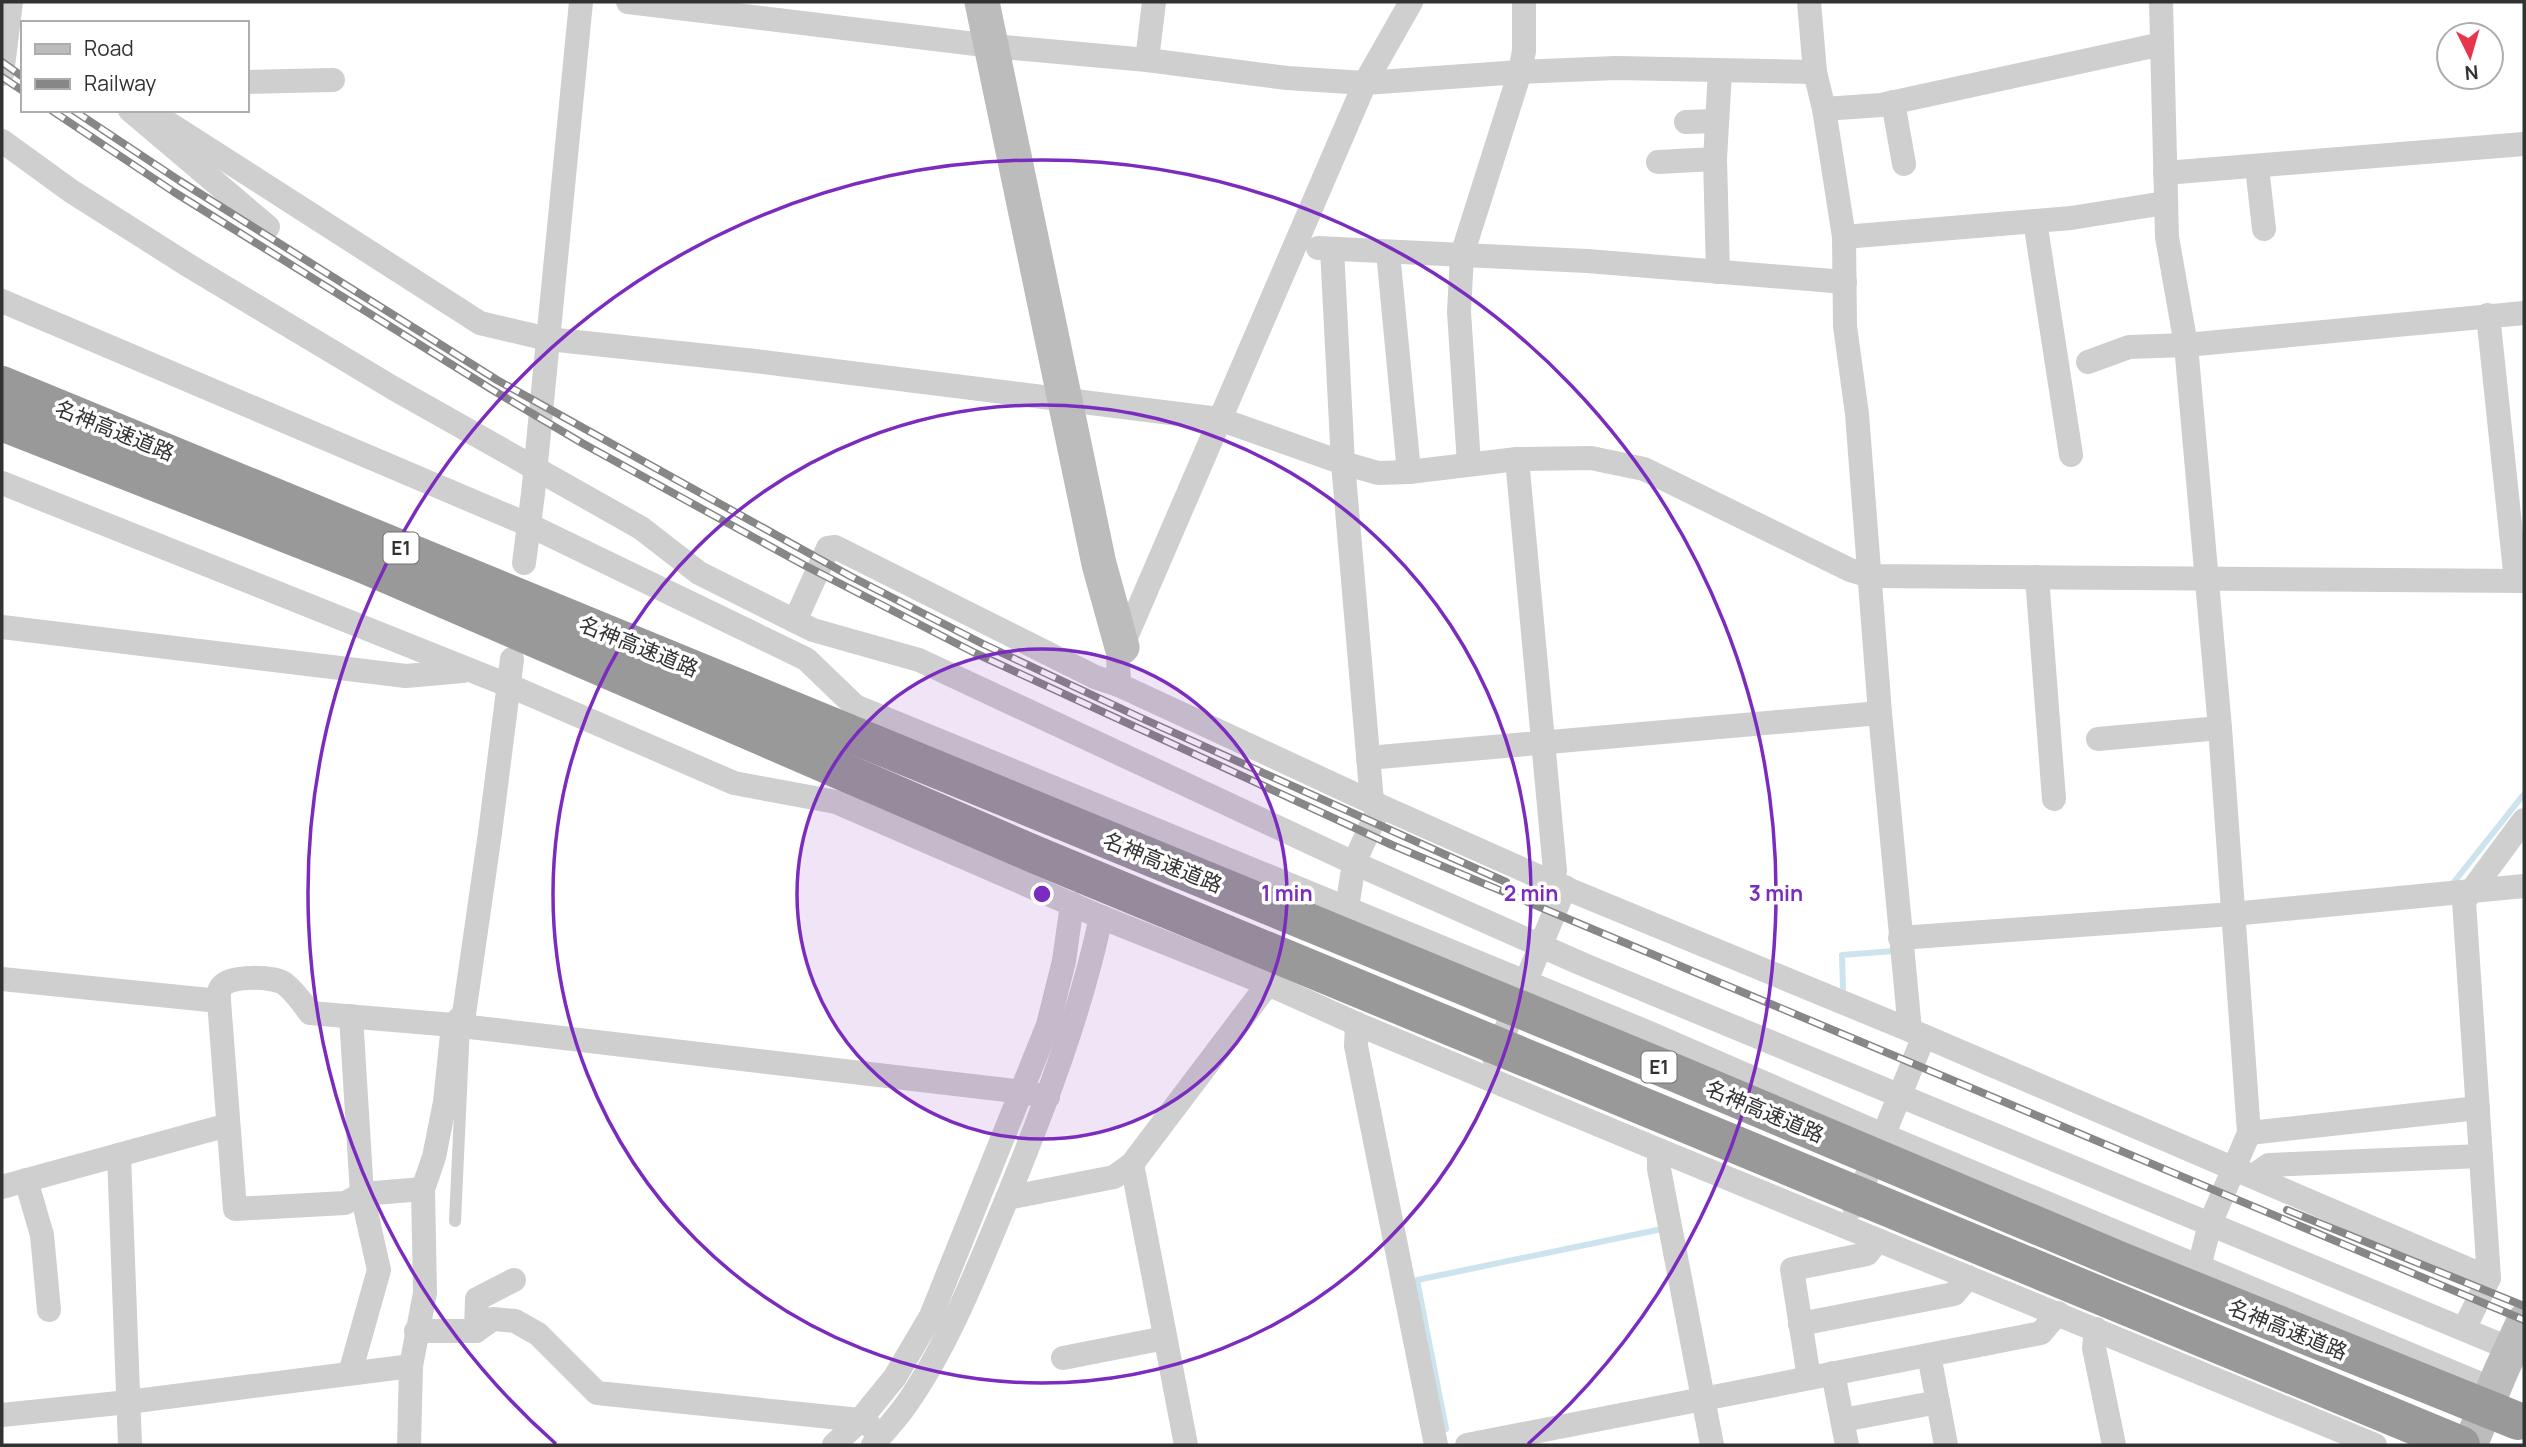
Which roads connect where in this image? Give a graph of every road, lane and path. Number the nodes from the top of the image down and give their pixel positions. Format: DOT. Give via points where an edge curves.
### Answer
graph roads {
  1 [pos="11,2"];
  2 [pos="580,2"];
  3 [pos="628,2"];
  4 [pos="982,2"];
  5 [pos="1154,2"];
  6 [pos="1411,2"];
  7 [pos="1524,2"];
  8 [pos="1809,2"];
  9 [pos="2161,2"];
  10 [pos="15,34"];
  11 [pos="2162,44"];
  12 [pos="992,46"];
  13 [pos="1147,60"];
  14 [pos="1720,71"];
  15 [pos="1520,72"];
  16 [pos="1815,72"];
  17 [pos="2,74"];
  18 [pos="333,80"];
  19 [pos="248,82"];
  20 [pos="1365,83"];
  21 [pos="1893,102"];
  22 [pos="1824,109"];
  23 [pos="132,112"];
  24 [pos="151,112"];
  25 [pos="1716,121"];
  26 [pos="1686,122"];
  27 [pos="2,141"];
  28 [pos="2524,144"];
  29 [pos="1715,159"];
  30 [pos="1658,162"];
  31 [pos="1904,164"];
  32 [pos="2257,166"];
  33 [pos="2165,173"];
  34 [pos="2165,203"];
  35 [pos="2035,221"];
  36 [pos="268,227"];
  37 [pos="2264,229"];
  38 [pos="1844,237"];
  39 [pos="1296,246"];
  40 [pos="1332,249"];
  41 [pos="1388,252"];
  42 [pos="1462,255"];
  43 [pos="1718,272"];
  44 [pos="1845,282"];
  45 [pos="2,301"];
  46 [pos="2524,313"];
  47 [pos="2487,315"];
  48 [pos="548,338"];
  49 [pos="2186,345"];
  50 [pos="2088,362"];
  51 [pos="2,385"];
  52 [pos="1066,400"];
  53 [pos="1219,419"];
  54 [pos="2,422"];
  55 [pos="2071,455"];
  56 [pos="1517,459"];
  57 [pos="1343,463"];
  58 [pos="1469,464"];
  59 [pos="536,468"];
  60 [pos="1409,472"];
  61 [pos="2,483"];
  62 [pos="529,525"];
  63 [pos="524,563"];
  64 [pos="1870,576"];
  65 [pos="2037,577"];
  66 [pos="2207,579"];
  67 [pos="2520,582"];
  68 [pos="795,621"];
  69 [pos="2,627"];
  70 [pos="1122,647"];
  71 [pos="512,659"];
  72 [pos="471,671"];
  73 [pos="508,685"];
  74 [pos="1119,685"];
  75 [pos="1880,713"];
  76 [pos="2220,728"];
  77 [pos="2098,739"];
  78 [pos="1542,742"];
  79 [pos="1368,758"];
  80 [pos="2054,799"];
  81 [pos="1376,804"];
  82 [pos="2524,820"];
  83 [pos="1354,863"];
  84 [pos="1559,885"];
  85 [pos="2524,886"];
  86 [pos="2469,891"];
  87 [pos="1072,904"];
  88 [pos="1352,910"];
  89 [pos="2232,914"];
  90 [pos="1101,917"];
  91 [pos="1900,938"];
  92 [pos="1541,946"];
  93 [pos="2,979"];
  94 [pos="1526,981"];
  95 [pos="1268,984"];
  96 [pos="219,1002"];
  97 [pos="1318,1006"];
  98 [pos="352,1016"];
  99 [pos="1357,1024"];
  100 [pos="458,1026"];
  101 [pos="1917,1033"];
  102 [pos="1486,1077"];
  103 [pos="1023,1092"];
  104 [pos="1900,1096"];
  105 [pos="1048,1097"];
  106 [pos="2478,1108"];
  107 [pos="228,1125"];
  108 [pos="2249,1133"];
  109 [pos="1883,1135"];
  110 [pos="1659,1150"];
  111 [pos="119,1155"];
  112 [pos="2481,1156"];
  113 [pos="1132,1164"];
  114 [pos="2244,1172"];
  115 [pos="26,1180"];
  116 [pos="2,1187"];
  117 [pos="423,1189"];
  118 [pos="362,1194"];
  119 [pos="1007,1198"];
  120 [pos="454,1221"];
  121 [pos="2210,1224"];
  122 [pos="1846,1227"];
  123 [pos="1878,1240"];
  124 [pos="2199,1267"];
  125 [pos="1968,1277"];
  126 [pos="2489,1278"];
  127 [pos="514,1280"];
  128 [pos="49,1310"];
  129 [pos="2058,1313"];
  130 [pos="1800,1324"];
  131 [pos="2096,1329"];
  132 [pos="2464,1329"];
  133 [pos="416,1331"];
  134 [pos="476,1331"];
  135 [pos="2518,1335"];
  136 [pos="1165,1338"];
  137 [pos="1929,1355"];
  138 [pos="1063,1358"];
  139 [pos="411,1366"];
  140 [pos="350,1373"];
  141 [pos="1821,1376"];
  142 [pos="2493,1389"];
  143 [pos="1702,1399"];
  144 [pos="128,1402"];
  145 [pos="1938,1402"];
  146 [pos="2,1415"];
  147 [pos="860,1420"];
  148 [pos="1843,1420"];
  149 [pos="2518,1421"];
  150 [pos="878,1439"];
  151 [pos="130,1445"];
  152 [pos="410,1445"];
  153 [pos="834,1445"];
  154 [pos="1186,1445"];
  155 [pos="1436,1445"];
  156 [pos="1466,1445"];
  157 [pos="1713,1445"];
  158 [pos="1847,1445"];
  159 [pos="1946,1445"];
  160 [pos="2114,1445"];
  161 [pos="2375,1445"];
  162 [pos="2460,1445"];
  163 [pos="2470,1445"];
  1 -- 10 [label="street"];
  2 -- 48 [label="street"];
  3 -- 12 [label="street"];
  4 -- 12 [label="street"];
  5 -- 13 [label="street"];
  6 -- 20 [label="street"];
  7 -- 15 [label="street"];
  8 -- 16 [label="street"];
  9 -- 11 [label="street"];
  10 -- 17 [label="street"];
  11 -- 21 [label="street"];
  11 -- 33 [label="street"];
  12 -- 13 [label="street"];
  12 -- 52 [label="street"];
  13 -- 20 [label="street"];
  14 -- 15 [label="street" via="1616,68"];
  14 -- 16 [label="street"];
  14 -- 25 [label="street"];
  15 -- 20 [label="street"];
  15 -- 42 [label="street"];
  16 -- 22 [label="street"];
  18 -- 19 [label="street"];
  20 -- 39 [label="street"];
  21 -- 22 [label="street"];
  21 -- 31 [label="street"];
  22 -- 38 [label="street"];
  23 -- 36 [label="street"];
  24 -- 48 [label="street" via="480,323"];
  25 -- 26 [label="street"];
  25 -- 29 [label="street"];
  27 -- 59 [label="street" via="191,267"];
  28 -- 32 [label="street"];
  29 -- 30 [label="street"];
  29 -- 43 [label="street"];
  32 -- 33 [label="street"];
  32 -- 37 [label="street"];
  33 -- 34 [label="street"];
  34 -- 35 [label="street"];
  34 -- 49 [label="street"];
  35 -- 38 [label="street"];
  35 -- 55 [label="street"];
  38 -- 44 [label="street"];
  39 -- 40 [label="street"];
  39 -- 53 [label="street"];
  40 -- 41 [label="street"];
  40 -- 57 [label="street"];
  41 -- 42 [label="street"];
  41 -- 60 [label="street"];
  42 -- 43 [label="street"];
  42 -- 58 [label="street" via="1459,312"];
  43 -- 44 [label="street"];
  44 -- 64 [label="street" via="1845,326"];
  45 -- 62 [label="street"];
  46 -- 47 [label="street"];
  47 -- 49 [label="street"];
  47 -- 67 [label="street"];
  48 -- 52 [label="street"];
  48 -- 59 [label="street"];
  49 -- 50 [label="street" via="2129,347"];
  49 -- 66 [label="street"];
  51 -- 149 [label="highway, 名神高速道路 / E1, bridge"];
  52 -- 53 [label="street"];
  52 -- 70 [label="street" via="1099,564"];
  53 -- 57 [label="street"];
  53 -- 70 [label="street"];
  54 -- 162 [label="highway, 名神高速道路 / E1, bridge" via="363,565 1035,855"];
  56 -- 58 [label="street"];
  56 -- 64 [label="street" via="1591,458 1644,469"];
  56 -- 78 [label="street"];
  57 -- 60 [label="street" via="1378,473"];
  57 -- 79 [label="street"];
  58 -- 60 [label="street"];
  59 -- 62 [label="street"];
  59 -- 68 [label="street" via="641,528 699,573"];
  61 -- 72 [label="street"];
  62 -- 63 [label="street"];
  62 -- 88 [label="street" via="806,659 855,706"];
  64 -- 65 [label="street"];
  64 -- 75 [label="street"];
  65 -- 66 [label="street"];
  65 -- 80 [label="street"];
  66 -- 67 [label="street"];
  66 -- 76 [label="street"];
  68 -- 74 [label="street" via="828,548 835,547"];
  68 -- 83 [label="street" via="919,660"];
  69 -- 72 [label="street" via="406,676"];
  70 -- 74 [label="street"];
  71 -- 73 [label="street"];
  72 -- 73 [label="street"];
  73 -- 87 [label="street" via="734,783 836,802"];
  73 -- 100 [label="street" via="491,833 464,1014"];
  74 -- 81 [label="street"];
  75 -- 78 [label="street"];
  75 -- 91 [label="street"];
  76 -- 77 [label="street"];
  76 -- 89 [label="street"];
  78 -- 79 [label="street"];
  78 -- 84 [label="street"];
  79 -- 81 [label="street"];
  81 -- 83 [label="street"];
  81 -- 84 [label="street"];
  82 -- 86 [label="street"];
  83 -- 88 [label="street"];
  83 -- 92 [label="street"];
  84 -- 92 [label="street"];
  84 -- 101 [label="street"];
  85 -- 86 [label="street"];
  86 -- 89 [label="street"];
  86 -- 106 [label="street" via="2465,901"];
  87 -- 90 [label="street"];
  87 -- 103 [label="street" via="1048,1025"];
  88 -- 94 [label="street"];
  88 -- 97 [label="street"];
  89 -- 91 [label="street"];
  89 -- 108 [label="street"];
  90 -- 95 [label="street"];
  90 -- 105 [label="street" via="1088,976"];
  91 -- 101 [label="street"];
  92 -- 94 [label="street"];
  92 -- 104 [label="street"];
  93 -- 96 [label="street"];
  94 -- 102 [label="street"];
  94 -- 109 [label="street"];
  95 -- 97 [label="street"];
  95 -- 113 [label="street"];
  96 -- 98 [label="street" via="223,983 263,978 282,982 310,1013"];
  96 -- 107 [label="street"];
  97 -- 99 [label="street"];
  98 -- 100 [label="street"];
  98 -- 118 [label="street"];
  99 -- 102 [label="street"];
  99 -- 155 [label="street" via="1356,1046"];
  100 -- 103 [label="street"];
  100 -- 117 [label="street" via="434,1157"];
  100 -- 120 [label="lane"];
  101 -- 104 [label="street"];
  101 -- 114 [label="street"];
  102 -- 110 [label="street"];
  103 -- 105 [label="street"];
  103 -- 147 [label="street" via="931,1317 895,1377"];
  104 -- 109 [label="street"];
  104 -- 121 [label="street"];
  105 -- 119 [label="street"];
  106 -- 108 [label="street"];
  106 -- 112 [label="street"];
  107 -- 111 [label="street"];
  107 -- 118 [label="street" via="235,1209 345,1203"];
  108 -- 114 [label="street"];
  109 -- 122 [label="street"];
  109 -- 124 [label="street"];
  110 -- 122 [label="street"];
  110 -- 143 [label="street"];
  111 -- 115 [label="street"];
  111 -- 144 [label="street"];
  112 -- 114 [label="street" via="2269,1165"];
  112 -- 126 [label="street"];
  113 -- 119 [label="street" via="1114,1177"];
  113 -- 136 [label="street"];
  114 -- 121 [label="street"];
  114 -- 126 [label="street"];
  115 -- 116 [label="street"];
  115 -- 128 [label="street" via="42,1234"];
  117 -- 118 [label="street"];
  117 -- 133 [label="street" via="425,1293"];
  118 -- 140 [label="street" via="379,1270"];
  119 -- 150 [label="street" via="964,1299 926,1372"];
  121 -- 124 [label="street"];
  121 -- 132 [label="street"];
  122 -- 123 [label="street"];
  123 -- 125 [label="street"];
  123 -- 130 [label="street" via="1867,1254 1792,1269"];
  124 -- 142 [label="street"];
  125 -- 129 [label="street"];
  125 -- 130 [label="street" via="1954,1294"];
  126 -- 132 [label="street"];
  127 -- 134 [label="street" via="477,1299"];
  129 -- 131 [label="street"];
  129 -- 137 [label="street" via="2041,1333"];
  130 -- 141 [label="street"];
  131 -- 160 [label="street" via="2094,1348"];
  131 -- 161 [label="street"];
  132 -- 135 [label="street"];
  133 -- 134 [label="street"];
  133 -- 139 [label="street"];
  134 -- 147 [label="street" via="493,1319 515,1321 538,1334 597,1393"];
  135 -- 142 [label="street"];
  136 -- 138 [label="street"];
  136 -- 154 [label="street"];
  137 -- 141 [label="street"];
  137 -- 145 [label="street"];
  139 -- 140 [label="street"];
  139 -- 152 [label="street"];
  140 -- 144 [label="street"];
  141 -- 143 [label="street"];
  141 -- 148 [label="street"];
  142 -- 163 [label="street"];
  143 -- 156 [label="street"];
  143 -- 157 [label="street"];
  144 -- 146 [label="street"];
  144 -- 151 [label="street"];
  145 -- 148 [label="street"];
  145 -- 159 [label="street"];
  147 -- 150 [label="street"];
  147 -- 153 [label="street"];
  148 -- 158 [label="street"];
}
